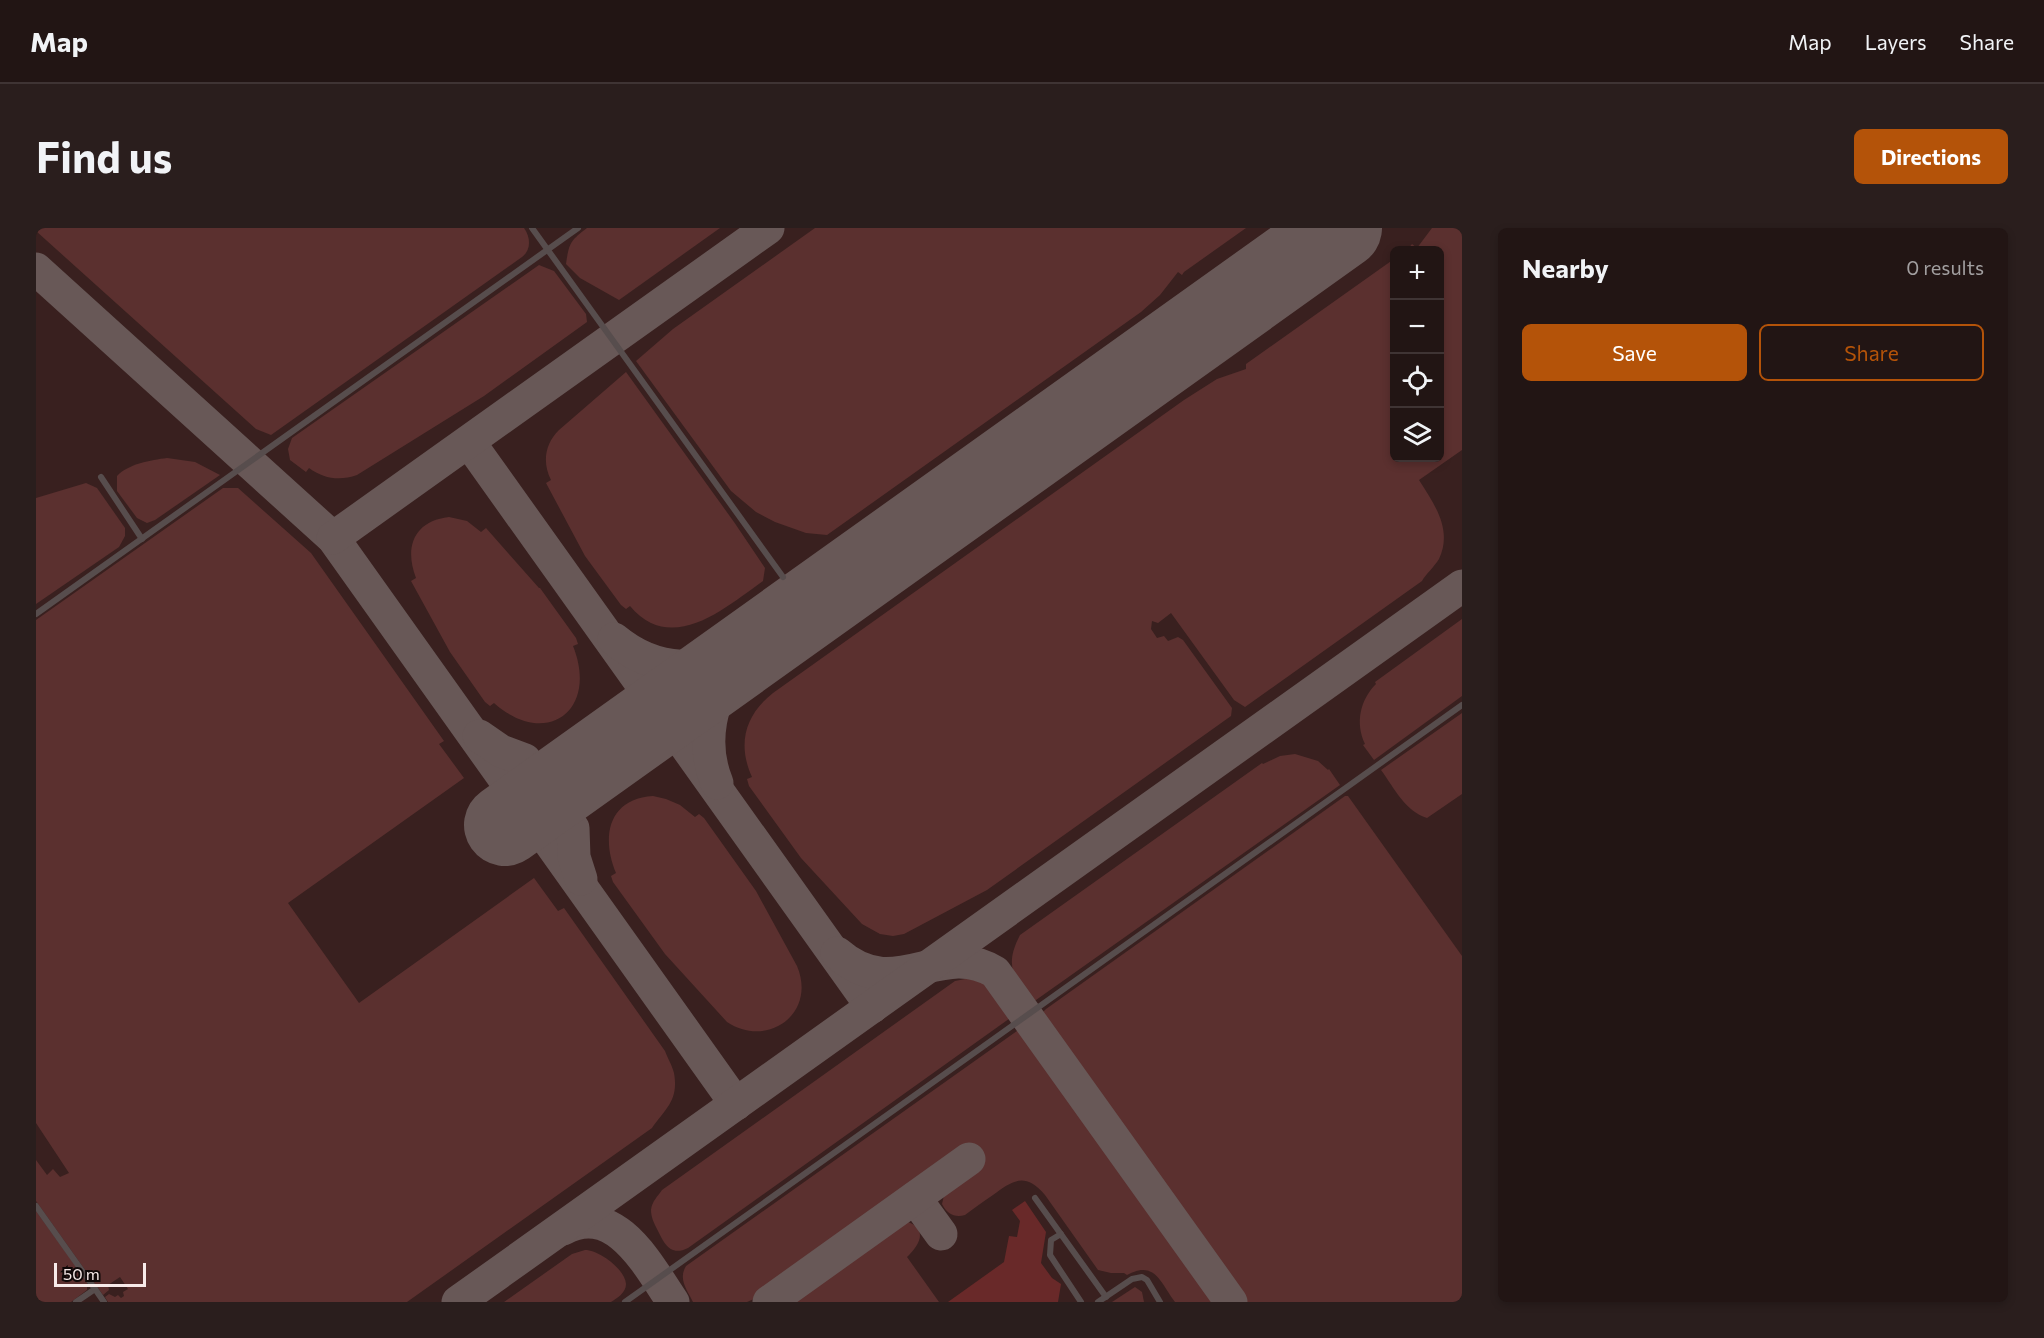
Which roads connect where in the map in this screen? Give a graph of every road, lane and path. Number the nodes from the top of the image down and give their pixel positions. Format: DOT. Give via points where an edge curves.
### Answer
graph roads {
  1 [pos="532,228"];
  2 [pos="578,228"];
  3 [pos="547,250"];
  4 [pos="100,477"];
  5 [pos="142,538"];
  6 [pos="783,577"];
  7 [pos="36,614"];
  8 [pos="1462,705"];
  9 [pos="1035,1198"];
  10 [pos="36,1206"];
  11 [pos="1061,1234"];
  12 [pos="95,1289"];
  13 [pos="1106,1297"];
  14 [pos="76,1302"];
  15 [pos="104,1302"];
  16 [pos="625,1302"];
  17 [pos="1081,1302"];
  18 [pos="1098,1302"];
  19 [pos="1160,1302"];
  1 -- 3 [label="lane"];
  2 -- 3 [label="lane"];
  3 -- 5 [label="lane"];
  3 -- 6 [label="lane"];
  4 -- 5 [label="lane"];
  5 -- 7 [label="lane"];
  8 -- 16 [label="lane"];
  9 -- 11 [label="lane"];
  10 -- 12 [label="lane"];
  11 -- 13 [label="lane"];
  11 -- 17 [label="lane" via="1051,1240 1050,1255"];
  12 -- 14 [label="lane"];
  12 -- 15 [label="lane"];
  13 -- 18 [label="lane"];
  13 -- 19 [label="lane" via="1132,1279 1142,1277"];
}
